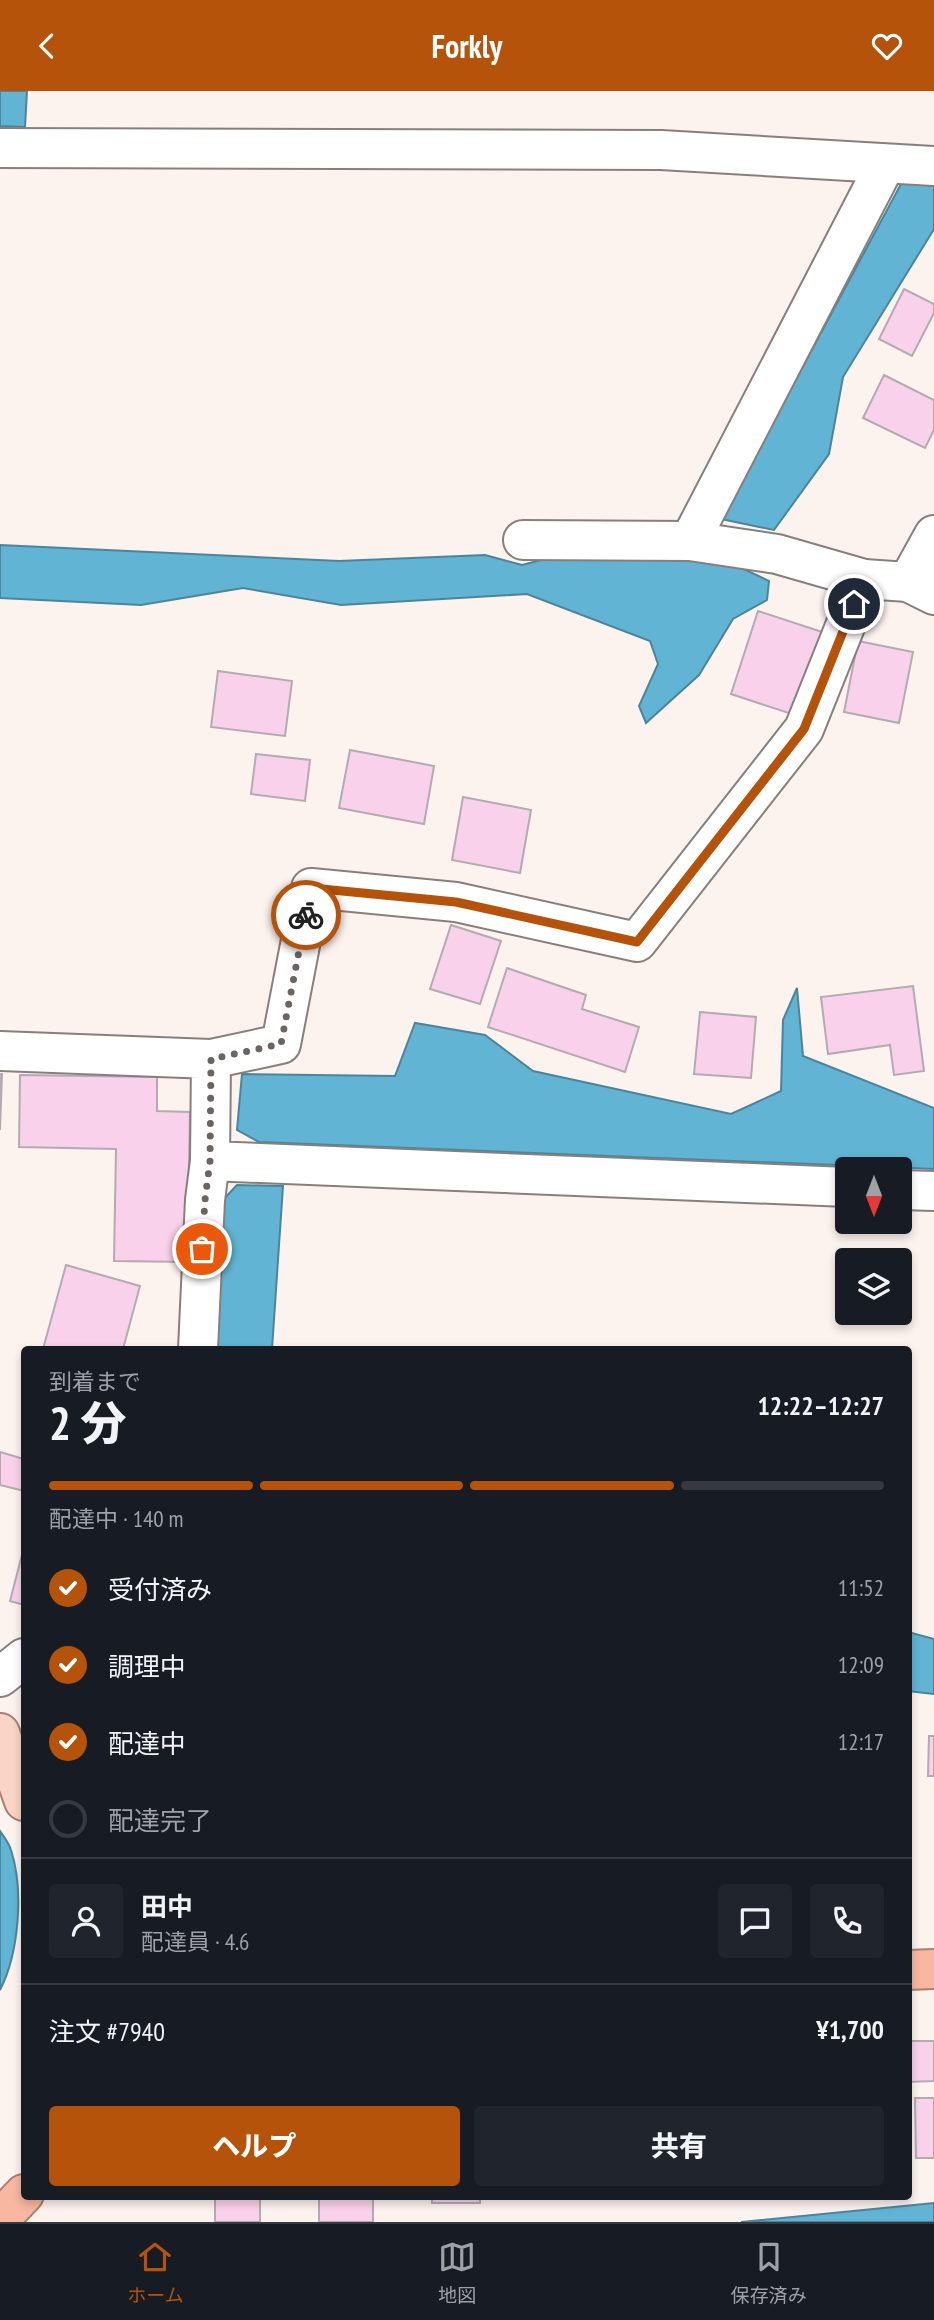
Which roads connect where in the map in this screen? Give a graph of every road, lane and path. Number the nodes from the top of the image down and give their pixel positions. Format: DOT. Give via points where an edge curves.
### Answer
graph roads {
  1 [pos="0,148"];
  2 [pos="885,165"];
  3 [pos="934,166"];
  4 [pos="934,535"];
  5 [pos="523,540"];
  6 [pos="690,541"];
  7 [pos="864,579"];
  8 [pos="921,589"];
  9 [pos="0,1051"];
  10 [pos="211,1059"];
  11 [pos="242,1162"];
  12 [pos="835,1187"];
  13 [pos="912,1190"];
  14 [pos="934,1191"];
  15 [pos="198,1346"];
  16 [pos="21,1660"];
  17 [pos="0,1677"];
  18 [pos="3,1749"];
  19 [pos="21,1794"];
  20 [pos="934,1969"];
  21 [pos="912,1971"];
  22 [pos="21,2197"];
  23 [pos="0,2219"];
  1 -- 2 [label="street" via="661,150"];
  2 -- 3 [label="street"];
  2 -- 6 [label="street"];
  4 -- 8 [label="street"];
  5 -- 6 [label="street"];
  6 -- 7 [label="street" via="777,554"];
  7 -- 8 [label="street"];
  7 -- 10 [label="street" via="804,729 637,942 456,902 311,888 281,1044"];
  9 -- 10 [label="street"];
  10 -- 11 [label="street"];
  11 -- 12 [label="street"];
  11 -- 15 [label="street" via="205,1200"];
  13 -- 14 [label="street"];
  16 -- 17 [label="street"];
  18 -- 19 [label="main road"];
  20 -- 21 [label="highway"];
  22 -- 23 [label="highway"];
}
